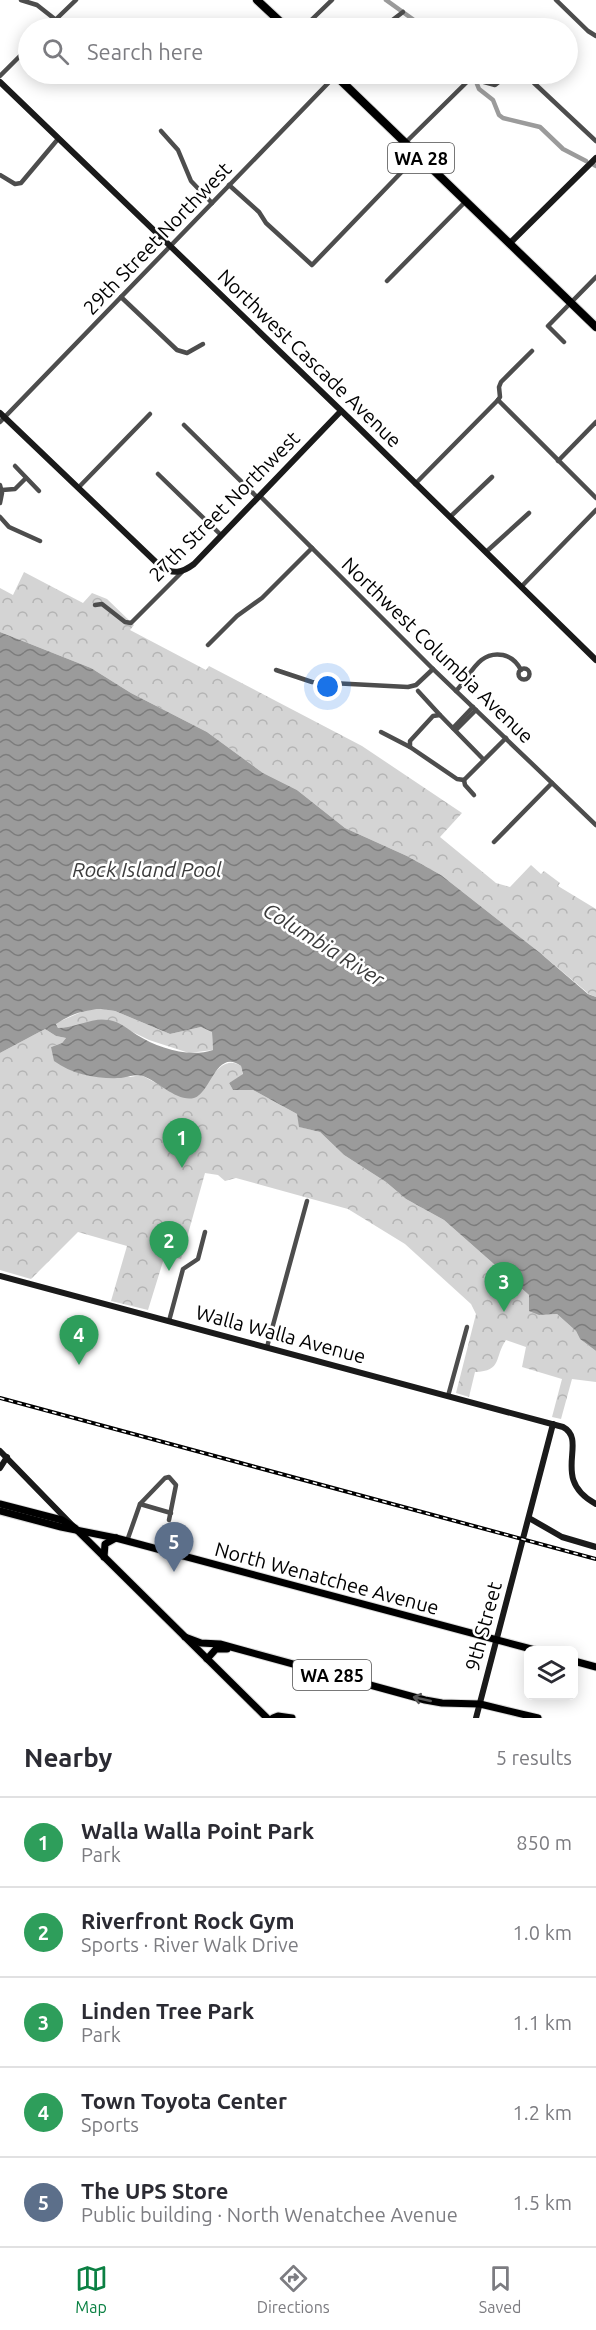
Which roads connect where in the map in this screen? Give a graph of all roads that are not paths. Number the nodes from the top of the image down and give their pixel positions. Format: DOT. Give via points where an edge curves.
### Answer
graph roads {
  1 [pos="21,0"];
  2 [pos="75,0"];
  3 [pos="257,0"];
  4 [pos="332,0"];
  5 [pos="556,0"];
  6 [pos="401,14"];
  7 [pos="54,18"];
  8 [pos="58,18"];
  9 [pos="276,18"];
  10 [pos="313,18"];
  11 [pos="396,18"];
  12 [pos="575,18"];
  13 [pos="578,21"];
  14 [pos="596,36"];
  15 [pos="18,58"];
  16 [pos="0,76"];
  17 [pos="0,82"];
  18 [pos="325,84"];
  19 [pos="345,84"];
  20 [pos="465,84"];
  21 [pos="535,84"];
  22 [pos="161,131"];
  23 [pos="58,139"];
  24 [pos="596,141"];
  25 [pos="405,143"];
  26 [pos="418,155"];
  27 [pos="596,158"];
  28 [pos="0,175"];
  29 [pos="229,185"];
  30 [pos="466,201"];
  31 [pos="212,203"];
  32 [pos="510,243"];
  33 [pos="170,246"];
  34 [pos="596,277"];
  35 [pos="387,281"];
  36 [pos="121,297"];
  37 [pos="571,303"];
  38 [pos="596,327"];
  39 [pos="564,342"];
  40 [pos="203,344"];
  41 [pos="532,351"];
  42 [pos="498,400"];
  43 [pos="341,411"];
  44 [pos="150,414"];
  45 [pos="2,417"];
  46 [pos="596,422"];
  47 [pos="184,425"];
  48 [pos="558,461"];
  49 [pos="15,466"];
  50 [pos="158,474"];
  51 [pos="492,477"];
  52 [pos="26,478"];
  53 [pos="415,484"];
  54 [pos="1,488"];
  55 [pos="78,488"];
  56 [pos="39,491"];
  57 [pos="259,497"];
  58 [pos="596,498"];
  59 [pos="0,503"];
  60 [pos="596,510"];
  61 [pos="529,513"];
  62 [pos="0,517"];
  63 [pos="450,518"];
  64 [pos="221,535"];
  65 [pos="40,541"];
  66 [pos="312,548"];
  67 [pos="486,552"];
  68 [pos="182,572"];
  69 [pos="521,587"];
  70 [pos="95,605"];
  71 [pos="208,645"];
  72 [pos="596,660"];
  73 [pos="433,669"];
  74 [pos="276,670"];
  75 [pos="521,670"];
  76 [pos="418,691"];
  77 [pos="456,691"];
  78 [pos="474,708"];
  79 [pos="440,715"];
  80 [pos="455,729"];
  81 [pos="381,732"];
  82 [pos="506,738"];
  83 [pos="410,747"];
  84 [pos="484,760"];
  85 [pos="464,780"];
  86 [pos="552,783"];
  87 [pos="474,795"];
  88 [pos="596,825"];
  89 [pos="494,842"];
  90 [pos="307,1201"];
  91 [pos="205,1232"];
  92 [pos="0,1276"];
  93 [pos="169,1321"];
  94 [pos="467,1327"];
  95 [pos="267,1347"];
  96 [pos="448,1396"];
  97 [pos="553,1424"];
  98 [pos="0,1450"];
  99 [pos="7,1457"];
  100 [pos="0,1468"];
  101 [pos="0,1504"];
  102 [pos="140,1504"];
  103 [pos="596,1504"];
  104 [pos="0,1511"];
  105 [pos="171,1513"];
  106 [pos="529,1518"];
  107 [pos="169,1520"];
  108 [pos="75,1528"];
  109 [pos="116,1538"];
  110 [pos="127,1541"];
  111 [pos="596,1547"];
  112 [pos="104,1557"];
  113 [pos="185,1637"];
  114 [pos="496,1640"];
  115 [pos="524,1647"];
  116 [pos="235,1648"];
  117 [pos="207,1659"];
  118 [pos="578,1662"];
  119 [pos="596,1667"];
  120 [pos="480,1704"];
  121 [pos="267,1718"];
  122 [pos="273,1718"];
  123 [pos="292,1718"];
  124 [pos="476,1718"];
  125 [pos="538,1718"];
  1 -- 7 [label="street" via="44,9"];
  2 -- 8 [label="street"];
  3 -- 9 [label="highway"];
  4 -- 10 [label="street"];
  5 -- 12 [label="street"];
  6 -- 11 [label="street"];
  13 -- 14 [label="street"];
  15 -- 16 [label="street"];
  17 -- 23 [label="street, Northwest Cascade Avenue"];
  18 -- 29 [label="street, 29th Street Northwest"];
  19 -- 25 [label="highway, WA 28"];
  20 -- 25 [label="street"];
  21 -- 24 [label="street"];
  22 -- 31 [label="street" via="178,150 190,181"];
  23 -- 28 [label="street" via="21,183 15,184"];
  23 -- 33 [label="street, Northwest Cascade Avenue"];
  25 -- 26 [label="highway, WA 28"];
  26 -- 29 [label="street" via="311,265"];
  26 -- 30 [label="highway, WA 28"];
  27 -- 32 [label="street"];
  29 -- 31 [label="street, 29th Street Northwest"];
  30 -- 32 [label="highway, WA 28"];
  30 -- 35 [label="street"];
  31 -- 33 [label="street, 29th Street Northwest"];
  32 -- 37 [label="highway, WA 28"];
  33 -- 36 [label="street, 29th Street Northwest"];
  33 -- 43 [label="street, Northwest Cascade Avenue"];
  34 -- 37 [label="street"];
  36 -- 40 [label="street" via="177,350 187,353"];
  36 -- 45 [label="street, 29th Street Northwest"];
  37 -- 38 [label="highway, WA 28"];
  37 -- 39 [label="street" via="548,326"];
  41 -- 42 [label="street" via="501,382"];
  42 -- 48 [label="street"];
  42 -- 53 [label="street"];
  43 -- 53 [label="street, Northwest Cascade Avenue"];
  43 -- 57 [label="street, 27th Street Northwest"];
  44 -- 55 [label="street"];
  45 -- 55 [label="street"];
  46 -- 48 [label="street"];
  47 -- 57 [label="street, Northwest Columbia Avenue"];
  48 -- 58 [label="street"];
  49 -- 52 [label="street"];
  50 -- 64 [label="street"];
  51 -- 63 [label="street"];
  52 -- 54 [label="street" via="15,489"];
  52 -- 56 [label="street"];
  53 -- 63 [label="street, Northwest Cascade Avenue"];
  54 -- 59 [label="street"];
  55 -- 68 [label="street" via="160,566"];
  57 -- 64 [label="street, 27th Street Northwest"];
  57 -- 66 [label="street, Northwest Columbia Avenue"];
  60 -- 69 [label="street"];
  61 -- 67 [label="street"];
  62 -- 65 [label="street" via="9,527"];
  63 -- 67 [label="street, Northwest Cascade Avenue"];
  64 -- 68 [label="street, 27th Street Northwest"];
  66 -- 71 [label="street"];
  66 -- 73 [label="street, Northwest Columbia Avenue"];
  67 -- 69 [label="street, Northwest Cascade Avenue"];
  68 -- 70 [label="street, 27th Street Northwest" via="129,623 102,604"];
  69 -- 72 [label="street, Northwest Cascade Avenue"];
  73 -- 74 [label="street" via="416,685 408,687 312,682"];
  73 -- 77 [label="street, Northwest Columbia Avenue"];
  75 -- 77 [label="street" via="509,657 488,656 474,666"];
  76 -- 79 [label="street"];
  77 -- 78 [label="street, Northwest Columbia Avenue"];
  78 -- 80 [label="street"];
  78 -- 82 [label="street, Northwest Columbia Avenue"];
  79 -- 80 [label="street"];
  79 -- 83 [label="street" via="433,716"];
  80 -- 84 [label="street"];
  81 -- 83 [label="street"];
  82 -- 84 [label="street"];
  82 -- 86 [label="street, Northwest Columbia Avenue"];
  83 -- 85 [label="street"];
  84 -- 85 [label="street"];
  85 -- 87 [label="street"];
  86 -- 88 [label="street, Northwest Columbia Avenue"];
  86 -- 89 [label="street"];
  90 -- 95 [label="street"];
  91 -- 93 [label="street" via="198,1259 183,1269"];
  92 -- 93 [label="street, Walla Walla Avenue"];
  93 -- 95 [label="street, Walla Walla Avenue"];
  94 -- 96 [label="street"];
  95 -- 96 [label="street, Walla Walla Avenue"];
  96 -- 97 [label="street, Walla Walla Avenue"];
  97 -- 103 [label="street" via="572,1434 573,1478 580,1491"];
  97 -- 106 [label="street, 9th Street"];
  98 -- 99 [label="street"];
  99 -- 100 [label="street"];
  99 -- 108 [label="street"];
  101 -- 108 [label="main road, North Wenatchee Avenue" via="62,1520"];
  102 -- 105 [label="street"];
  102 -- 105 [label="street" via="169,1477 176,1485"];
  102 -- 110 [label="street"];
  104 -- 108 [label="main road, North Wenatchee Avenue"];
  105 -- 107 [label="street"];
  106 -- 111 [label="street" via="562,1537"];
  106 -- 114 [label="street, 9th Street"];
  108 -- 109 [label="main road, North Wenatchee Avenue"];
  108 -- 112 [label="main road"];
  109 -- 110 [label="main road, North Wenatchee Avenue"];
  109 -- 112 [label="main road" via="105,1544"];
  110 -- 114 [label="main road, North Wenatchee Avenue"];
  112 -- 113 [label="main road"];
  113 -- 116 [label="main road, WA 285"];
  113 -- 117 [label="main road"];
  114 -- 115 [label="main road, North Wenatchee Avenue"];
  114 -- 120 [label="street, 9th Street"];
  116 -- 117 [label="main road" via="219,1648"];
  120 -- 116 [label="main road, WA 285, one-way" via="425,1700"];
  117 -- 121 [label="main road"];
  118 -- 119 [label="main road"];
  120 -- 124 [label="street, 9th Street"];
  120 -- 125 [label="main road, WA 285"];
  122 -- 123 [label="main road, WA 285"];
}
